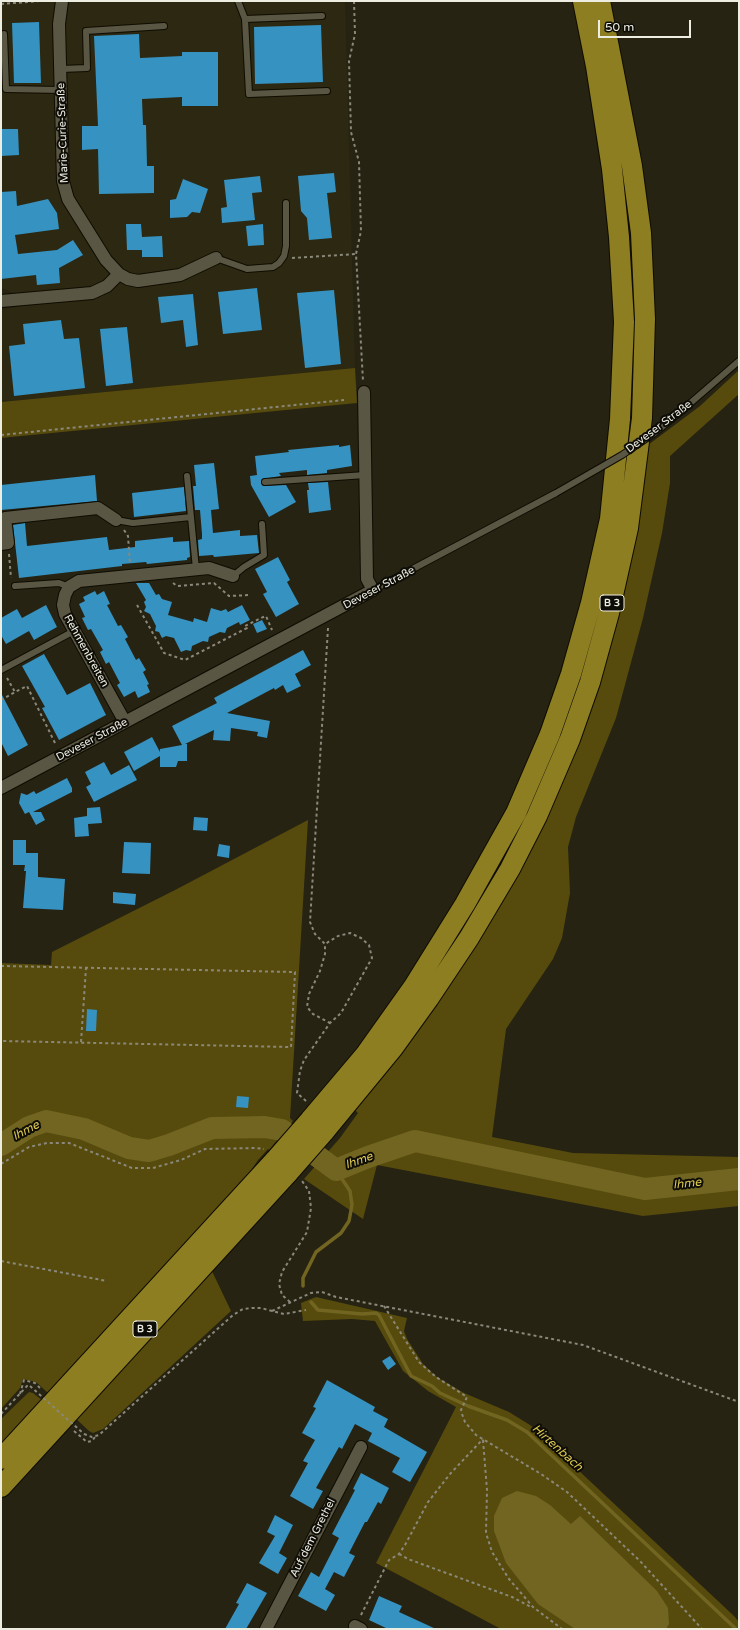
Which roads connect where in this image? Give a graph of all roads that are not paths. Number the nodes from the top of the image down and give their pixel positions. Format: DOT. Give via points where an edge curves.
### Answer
graph roads {
  1 [pos="62,1"];
  2 [pos="238,1"];
  3 [pos="583,1"];
  4 [pos="600,1"];
  5 [pos="322,16"];
  6 [pos="245,19"];
  7 [pos="164,26"];
  8 [pos="4,34"];
  9 [pos="60,69"];
  10 [pos="61,90"];
  11 [pos="327,91"];
  12 [pos="286,203"];
  13 [pos="216,258"];
  14 [pos="119,274"];
  15 [pos="1,301"];
  16 [pos="739,361"];
  17 [pos="364,392"];
  18 [pos="365,475"];
  19 [pos="187,476"];
  20 [pos="265,482"];
  21 [pos="191,517"];
  22 [pos="116,520"];
  23 [pos="262,524"];
  24 [pos="4,543"];
  25 [pos="196,569"];
  26 [pos="233,576"];
  27 [pos="15,586"];
  28 [pos="69,587"];
  29 [pos="373,590"];
  30 [pos="74,631"];
  31 [pos="2,670"];
  32 [pos="125,722"];
  33 [pos="1,788"];
  34 [pos="314,1118"];
  35 [pos="277,1161"];
  36 [pos="361,1447"];
  37 [pos="1,1459"];
  38 [pos="1,1487"];
  39 [pos="266,1629"];
  1 -- 9 [label="street, Marie-Curie-Straße" via="59,24"];
  2 -- 6 [label="lane"];
  3 -- 34 [label="highway, B 3" via="612,169 624,322 620,419 610,519 591,603 550,734 516,813 465,904 414,986"];
  4 -- 34 [label="highway, B 3" via="632,166 641,233 645,319 641,426 628,528 609,613 590,682 570,739 537,816 510,869 430,998 393,1048"];
  5 -- 6 [label="lane"];
  6 -- 11 [label="lane" via="249,94"];
  7 -- 9 [label="lane" via="86,30 87,68"];
  8 -- 10 [label="lane" via="6,90"];
  9 -- 10 [label="street, Marie-Curie-Straße"];
  10 -- 14 [label="street, Marie-Curie-Straße" via="63,181 68,199 106,260"];
  12 -- 13 [label="lane" via="284,256 273,267 247,269"];
  13 -- 14 [label="street, Marie-Curie-Straße" via="180,275 138,281"];
  14 -- 15 [label="street" via="107,286 92,292"];
  16 -- 29 [label="lane, Deveser Straße, bridge" via="656,432 622,455"];
  17 -- 18 [label="street"];
  18 -- 20 [label="lane"];
  18 -- 29 [label="street" via="367,579"];
  19 -- 21 [label="lane"];
  21 -- 22 [label="lane" via="133,523"];
  21 -- 25 [label="lane"];
  22 -- 24 [label="street" via="98,508 5,518"];
  23 -- 26 [label="lane" via="264,555"];
  25 -- 26 [label="street" via="209,568"];
  25 -- 28 [label="street" via="79,580"];
  27 -- 28 [label="lane" via="58,583"];
  28 -- 30 [label="street, Rehmenbreiten" via="63,605"];
  29 -- 32 [label="street, Deveser Straße"];
  30 -- 31 [label="lane"];
  30 -- 32 [label="street, Rehmenbreiten"];
  32 -- 33 [label="street, Deveser Straße"];
  34 -- 35 [label="highway, B 3, bridge"];
  35 -- 37 [label="highway, B 3"];
  35 -- 38 [label="highway, B 3"];
  36 -- 39 [label="street, Auf dem Grethel"];
}
